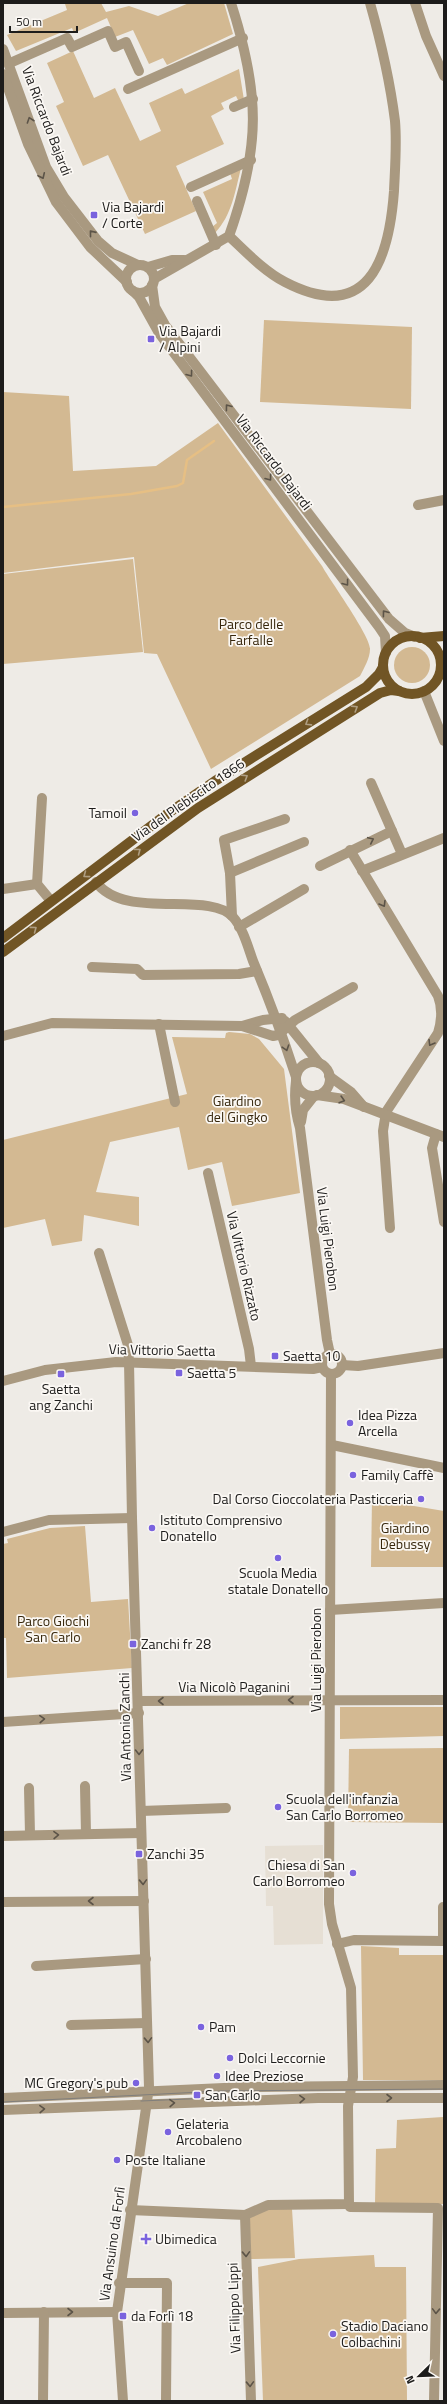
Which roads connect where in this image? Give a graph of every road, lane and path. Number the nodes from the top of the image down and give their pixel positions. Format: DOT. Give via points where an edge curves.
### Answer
graph roads {
  1 [pos="231,3"];
  2 [pos="370,3"];
  3 [pos="415,3"];
  4 [pos="243,38"];
  5 [pos="3,49"];
  6 [pos="10,63"];
  7 [pos="139,71"];
  8 [pos="3,74"];
  9 [pos="444,76"];
  10 [pos="128,89"];
  11 [pos="253,98"];
  12 [pos="234,107"];
  13 [pos="251,160"];
  14 [pos="191,187"];
  15 [pos="197,201"];
  16 [pos="229,236"];
  17 [pos="216,245"];
  18 [pos="184,260"];
  19 [pos="143,266"];
  20 [pos="127,282"];
  21 [pos="153,282"];
  22 [pos="134,291"];
  23 [pos="444,500"];
  24 [pos="418,505"];
  25 [pos="444,636"];
  26 [pos="417,637"];
  27 [pos="386,653"];
  28 [pos="444,658"];
  29 [pos="383,667"];
  30 [pos="440,668"];
  31 [pos="399,691"];
  32 [pos="424,692"];
  33 [pos="444,741"];
  34 [pos="371,783"];
  35 [pos="42,798"];
  36 [pos="285,818"];
  37 [pos="392,831"];
  38 [pos="444,838"];
  39 [pos="304,842"];
  40 [pos="350,850"];
  41 [pos="402,854"];
  42 [pos="320,866"];
  43 [pos="362,870"];
  44 [pos="230,873"];
  45 [pos="96,882"];
  46 [pos="37,884"];
  47 [pos="3,889"];
  48 [pos="304,889"];
  49 [pos="51,901"];
  50 [pos="232,916"];
  51 [pos="239,927"];
  52 [pos="3,938"];
  53 [pos="3,952"];
  54 [pos="92,967"];
  55 [pos="258,971"];
  56 [pos="353,987"];
  57 [pos="159,1024"];
  58 [pos="282,1024"];
  59 [pos="242,1026"];
  60 [pos="3,1036"];
  61 [pos="319,1063"];
  62 [pos="329,1076"];
  63 [pos="296,1079"];
  64 [pos="316,1096"];
  65 [pos="175,1102"];
  66 [pos="366,1109"];
  67 [pos="385,1117"];
  68 [pos="300,1128"];
  69 [pos="440,1135"];
  70 [pos="208,1173"];
  71 [pos="444,1222"];
  72 [pos="390,1228"];
  73 [pos="99,1253"];
  74 [pos="444,1353"];
  75 [pos="330,1354"];
  76 [pos="129,1362"];
  77 [pos="342,1365"];
  78 [pos="251,1366"];
  79 [pos="322,1366"];
  80 [pos="331,1374"];
  81 [pos="3,1381"];
  82 [pos="332,1445"];
  83 [pos="444,1468"];
  84 [pos="132,1518"];
  85 [pos="3,1532"];
  86 [pos="444,1603"];
  87 [pos="330,1610"];
  88 [pos="330,1700"];
  89 [pos="444,1700"];
  90 [pos="138,1701"];
  91 [pos="139,1713"];
  92 [pos="3,1722"];
  93 [pos="85,1786"];
  94 [pos="29,1788"];
  95 [pos="226,1808"];
  96 [pos="141,1811"];
  97 [pos="141,1833"];
  98 [pos="86,1834"];
  99 [pos="3,1836"];
  100 [pos="30,1836"];
  101 [pos="144,1901"];
  102 [pos="3,1902"];
  103 [pos="443,1907"];
  104 [pos="337,1944"];
  105 [pos="146,1959"];
  106 [pos="36,1966"];
  107 [pos="147,2023"];
  108 [pos="71,2025"];
  109 [pos="444,2085"];
  110 [pos="148,2091"];
  111 [pos="352,2092"];
  112 [pos="3,2098"];
  113 [pos="444,2098"];
  114 [pos="147,2104"];
  115 [pos="3,2110"];
  116 [pos="350,2206"];
  117 [pos="130,2210"];
  118 [pos="245,2215"];
  119 [pos="441,2244"];
  120 [pos="119,2283"];
  121 [pos="44,2312"];
  122 [pos="117,2312"];
  123 [pos="3,2313"];
  124 [pos="43,2401"];
  125 [pos="122,2401"];
  126 [pos="166,2401"];
  127 [pos="251,2401"];
  128 [pos="434,2401"];
  1 -- 4 [label="street"];
  2 -- 16 [label="street" via="383,48 395,131 396,162 392,215 377,269 365,283 353,291 338,297 326,297 284,282"];
  3 -- 9 [label="street"];
  4 -- 10 [label="street"];
  4 -- 11 [label="street"];
  5 -- 6 [label="street, Via Riccardo Bajardi"];
  6 -- 7 [label="street" via="67,38 72,47 108,31 115,47 126,42"];
  19 -- 6 [label="street, Via Riccardo Bajardi, one-way" via="112,253 98,241 64,197 46,167"];
  8 -- 20 [label="street, Via Riccardo Bajardi, one-way" via="28,144 56,202 90,247"];
  11 -- 12 [label="street"];
  11 -- 13 [label="street" via="254,133"];
  13 -- 14 [label="street"];
  13 -- 16 [label="street" via="240,207"];
  15 -- 17 [label="street"];
  16 -- 17 [label="street"];
  17 -- 18 [label="street"];
  18 -- 19 [label="street"];
  18 -- 21 [label="street"];
  19 -- 20 [label="street" via="129,271"];
  19 -- 21 [label="street, Via Riccardo Bajardi"];
  20 -- 22 [label="street, Via Riccardo Bajardi"];
  21 -- 22 [label="street" via="144,292"];
  26 -- 21 [label="street, Via Riccardo Bajardi, one-way" via="405,633 390,619 165,325 155,307"];
  22 -- 27 [label="street, Via Riccardo Bajardi, one-way" via="140,297 159,333 379,627 384,636"];
  23 -- 24 [label="street"];
  25 -- 26 [label="main road"];
  26 -- 27 [label="main road" via="401,638 389,647"];
  26 -- 30 [label="main road" via="436,649"];
  27 -- 29 [label="main road"];
  28 -- 30 [label="main road"];
  29 -- 31 [label="main road" via="385,677"];
  29 -- 49 [label="main road, Via del Plebiscito 1866, one-way" via="366,687 190,798"];
  30 -- 32 [label="main road" via="435,683"];
  31 -- 32 [label="main road" via="411,694"];
  45 -- 31 [label="main road, Via del Plebiscito 1866, one-way" via="223,790 380,693"];
  32 -- 33 [label="street"];
  34 -- 37 [label="street"];
  35 -- 46 [label="street"];
  36 -- 44 [label="street" via="224,840"];
  40 -- 37 [label="street, one-way"];
  37 -- 41 [label="street"];
  38 -- 41 [label="street"];
  39 -- 44 [label="street"];
  40 -- 42 [label="street"];
  40 -- 43 [label="street"];
  41 -- 43 [label="street"];
  43 -- 67 [label="street, one-way" via="441,1004 438,1033"];
  44 -- 50 [label="street"];
  45 -- 50 [label="street" via="104,891 122,899 144,903 213,906"];
  53 -- 45 [label="main road, Via del Plebiscito 1866, one-way"];
  46 -- 47 [label="street"];
  46 -- 49 [label="street"];
  48 -- 51 [label="street"];
  49 -- 52 [label="main road, Via del Plebiscito 1866"];
  50 -- 51 [label="street"];
  51 -- 55 [label="street"];
  54 -- 55 [label="street" via="138,969 143,976 239,974"];
  55 -- 58 [label="street"];
  56 -- 58 [label="street"];
  57 -- 59 [label="street"];
  57 -- 60 [label="street" via="52,1023"];
  57 -- 65 [label="street"];
  58 -- 59 [label="street"];
  58 -- 59 [label="street" via="273,1036"];
  58 -- 61 [label="street"];
  58 -- 63 [label="street, one-way"];
  61 -- 62 [label="street" via="325,1067"];
  61 -- 63 [label="street" via="310,1062 302,1066"];
  62 -- 64 [label="street" via="326,1089"];
  62 -- 66 [label="street" via="351,1092"];
  63 -- 64 [label="street" via="301,1091"];
  63 -- 68 [label="street, Via Luigi Pierobon" via="294,1093"];
  64 -- 66 [label="street, one-way" via="344,1099"];
  64 -- 68 [label="street, Via Luigi Pierobon" via="302,1110"];
  66 -- 67 [label="street"];
  67 -- 69 [label="street"];
  67 -- 72 [label="street" via="383,1131"];
  68 -- 75 [label="street, Via Luigi Pierobon"];
  69 -- 71 [label="street" via="432,1148"];
  70 -- 78 [label="street, Via Vittorio Rizzato"];
  73 -- 76 [label="street, Via Antonio Zanchi" via="128,1345"];
  74 -- 77 [label="street" via="358,1366"];
  75 -- 77 [label="street" via="340,1358"];
  75 -- 79 [label="street" via="323,1358"];
  76 -- 78 [label="street, Via Vittorio Saetta"];
  76 -- 81 [label="street, Via Vittorio Saetta" via="45,1370"];
  76 -- 84 [label="street, Via Antonio Zanchi"];
  77 -- 80 [label="street" via="338,1372"];
  78 -- 79 [label="street, Via Vittorio Saetta" via="313,1369"];
  79 -- 80 [label="street" via="325,1372"];
  80 -- 82 [label="street, Via Luigi Pierobon"];
  82 -- 83 [label="street"];
  82 -- 87 [label="street, Via Luigi Pierobon"];
  84 -- 85 [label="street" via="49,1520"];
  84 -- 90 [label="street, Via Antonio Zanchi"];
  86 -- 87 [label="street"];
  87 -- 88 [label="street, Via Luigi Pierobon"];
  88 -- 89 [label="street, Via Nicolò Paganini"];
  88 -- 90 [label="street, Via Nicolò Paganini, one-way"];
  88 -- 104 [label="street, Via Luigi Pierobon" via="329,1904"];
  90 -- 91 [label="street, Via Antonio Zanchi"];
  92 -- 91 [label="street, one-way"];
  91 -- 96 [label="street, Via Antonio Zanchi, one-way"];
  93 -- 98 [label="street"];
  94 -- 100 [label="street"];
  95 -- 96 [label="street"];
  96 -- 97 [label="street, Via Antonio Zanchi"];
  97 -- 98 [label="street"];
  97 -- 101 [label="street, Via Antonio Zanchi, one-way"];
  100 -- 98 [label="street, one-way"];
  99 -- 100 [label="street"];
  101 -- 102 [label="street, one-way"];
  101 -- 105 [label="street, Via Antonio Zanchi"];
  103 -- 104 [label="street" via="443,1941 354,1940"];
  104 -- 111 [label="street, Via Luigi Pierobon" via="351,1988"];
  105 -- 106 [label="street"];
  105 -- 107 [label="street, Via Antonio Zanchi"];
  107 -- 108 [label="street"];
  107 -- 110 [label="street, Via Antonio Zanchi, one-way"];
  109 -- 111 [label="street"];
  110 -- 111 [label="street"];
  110 -- 112 [label="street"];
  110 -- 114 [label="street, Via Ansuino da Forlì"];
  111 -- 113 [label="street, one-way"];
  114 -- 111 [label="street, one-way"];
  111 -- 118 [label="street, Via Luigi Pierobon" via="348,2106 349,2204 268,2205"];
  115 -- 114 [label="street, one-way"];
  114 -- 117 [label="street, Via Ansuino da Forlì"];
  116 -- 119 [label="street" via="438,2208"];
  117 -- 118 [label="street"];
  117 -- 120 [label="street, Via Ansuino da Forlì"];
  118 -- 127 [label="street, Via Filippo Lippi, one-way"];
  119 -- 128 [label="street, one-way"];
  120 -- 122 [label="street, Via Ansuino da Forlì"];
  120 -- 126 [label="street" via="167,2283"];
  121 -- 122 [label="street, one-way"];
  121 -- 123 [label="street"];
  121 -- 124 [label="street"];
  122 -- 125 [label="street, Via Ansuino da Forlì"];
}
